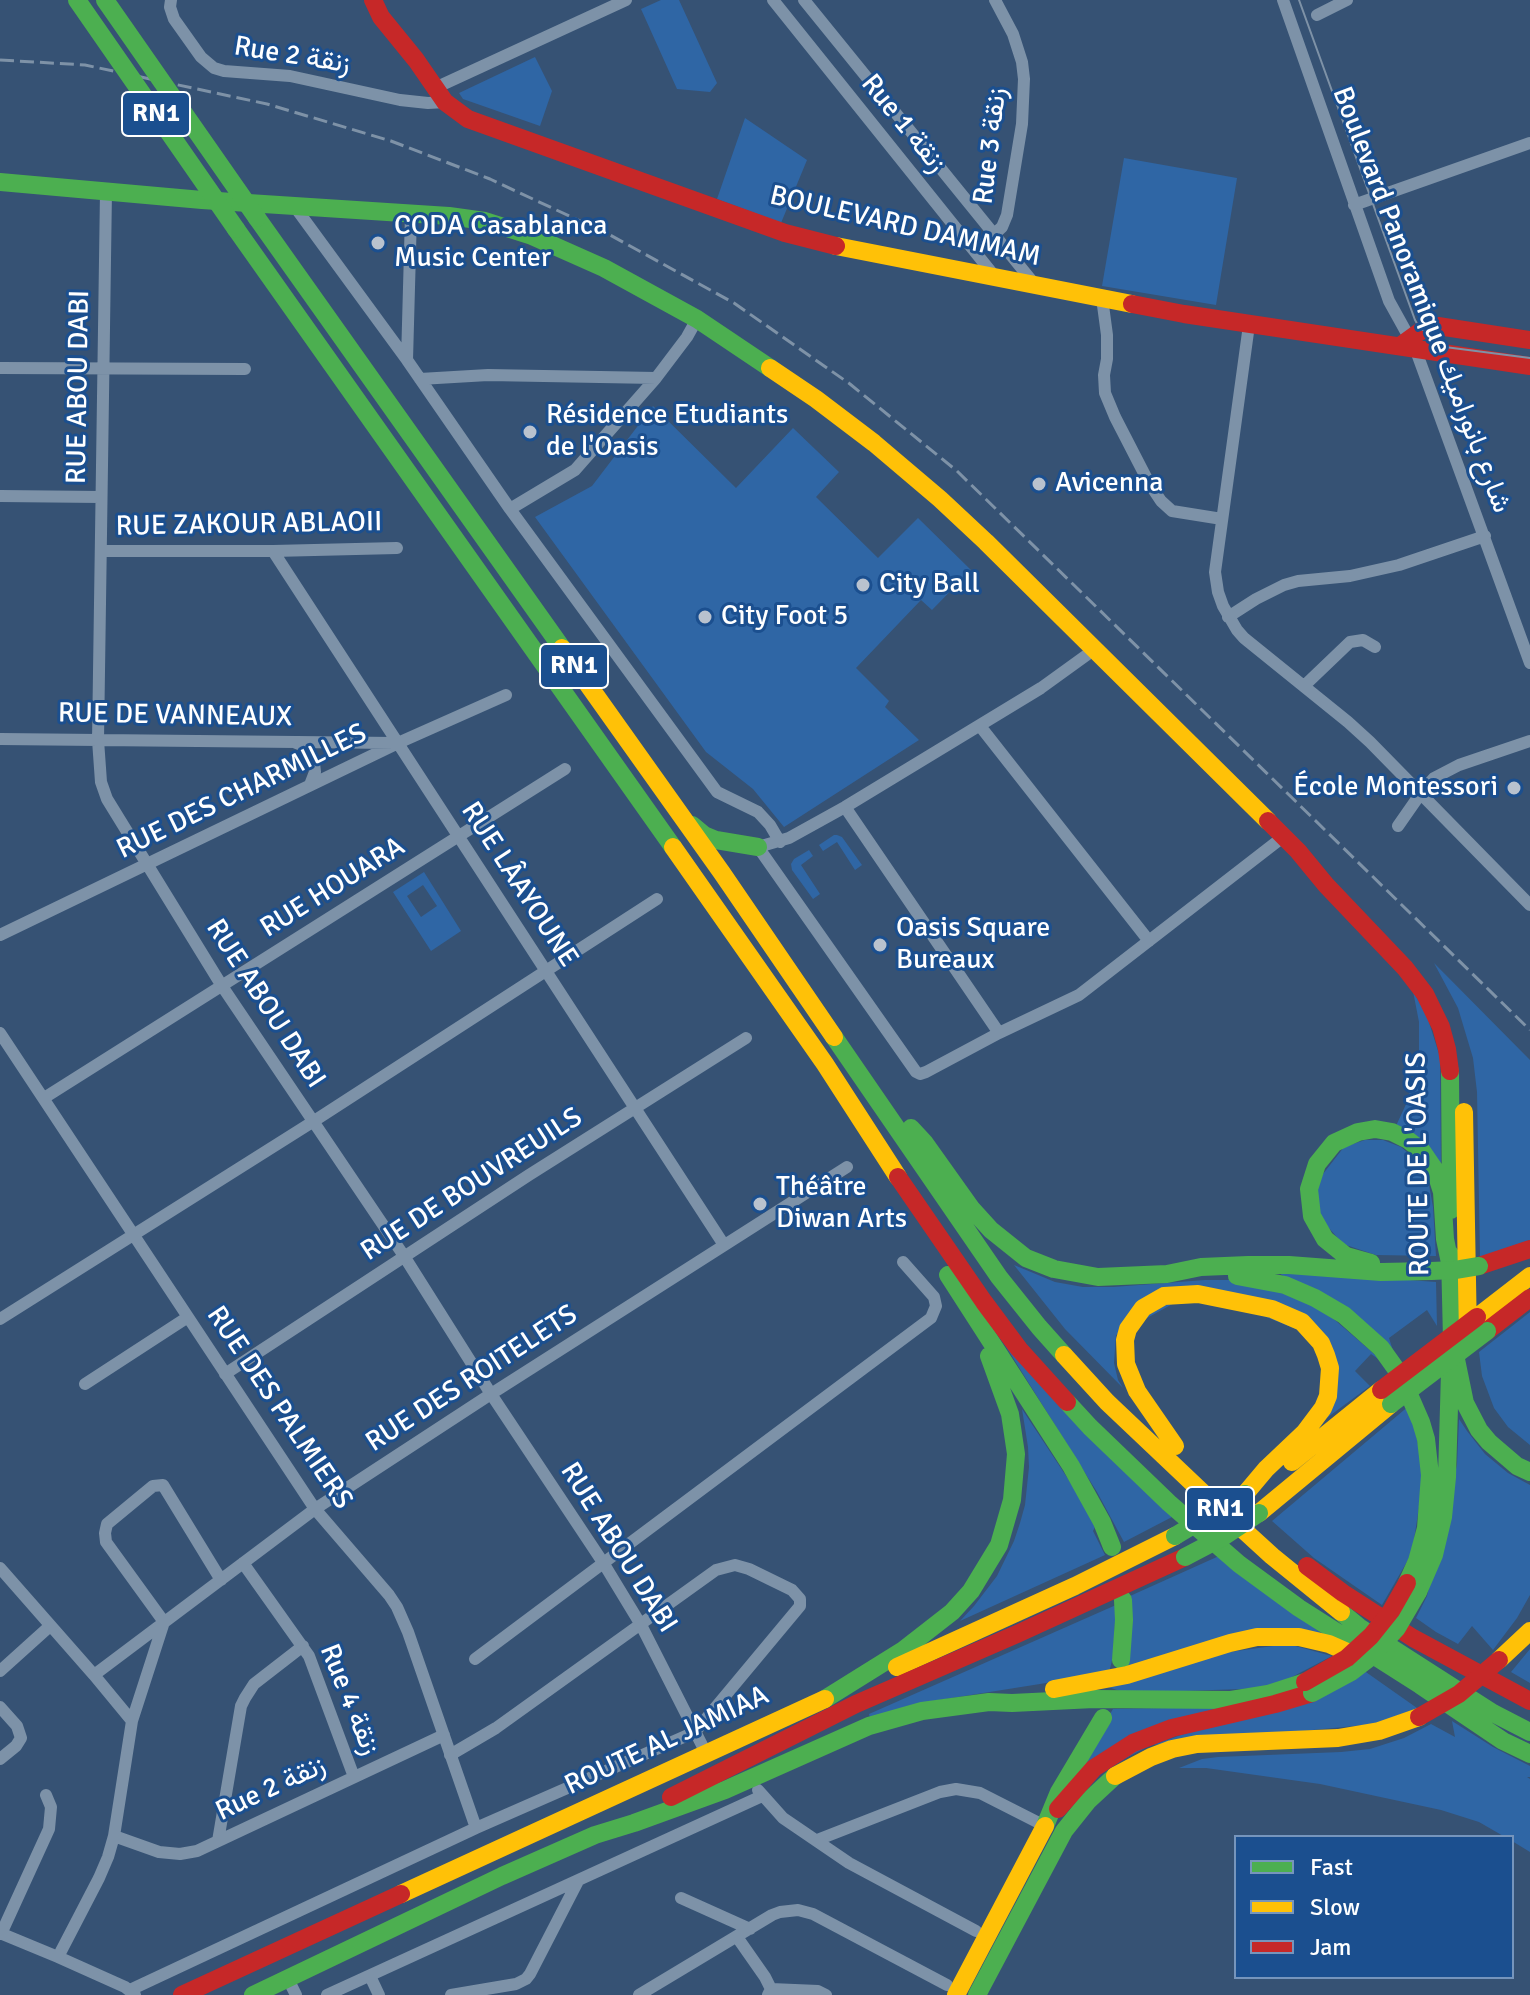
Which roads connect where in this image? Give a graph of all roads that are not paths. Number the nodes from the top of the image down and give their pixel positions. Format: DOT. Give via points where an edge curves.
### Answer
graph roads {
  1 [pos="77,0"];
  2 [pos="105,0"];
  3 [pos="171,0"];
  4 [pos="373,0"];
  5 [pos="626,0"];
  6 [pos="773,0"];
  7 [pos="804,0"];
  8 [pos="995,0"];
  9 [pos="1283,0"];
  10 [pos="1347,0"];
  11 [pos="1317,15"];
  12 [pos="440,95"];
  13 [pos="1530,143"];
  14 [pos="0,182"];
  15 [pos="106,191"];
  16 [pos="1354,205"];
  17 [pos="295,207"];
  18 [pos="411,215"];
  19 [pos="995,235"];
  20 [pos="975,252"];
  21 [pos="997,279"];
  22 [pos="1036,286"];
  23 [pos="1102,298"];
  24 [pos="697,319"];
  25 [pos="1249,325"];
  26 [pos="1530,340"];
  27 [pos="1408,344"];
  28 [pos="407,360"];
  29 [pos="1530,366"];
  30 [pos="0,368"];
  31 [pos="103,369"];
  32 [pos="245,369"];
  33 [pos="656,378"];
  34 [pos="420,379"];
  35 [pos="0,496"];
  36 [pos="101,497"];
  37 [pos="510,509"];
  38 [pos="1222,519"];
  39 [pos="1485,536"];
  40 [pos="397,548"];
  41 [pos="102,551"];
  42 [pos="273,551"];
  43 [pos="1228,617"];
  44 [pos="1375,647"];
  45 [pos="1095,649"];
  46 [pos="1530,663"];
  47 [pos="1304,686"];
  48 [pos="506,695"];
  49 [pos="980,726"];
  50 [pos="0,739"];
  51 [pos="98,740"];
  52 [pos="1530,741"];
  53 [pos="293,742"];
  54 [pos="398,743"];
  55 [pos="565,769"];
  56 [pos="310,785"];
  57 [pos="1421,793"];
  58 [pos="845,807"];
  59 [pos="682,817"];
  60 [pos="1398,826"];
  61 [pos="459,837"];
  62 [pos="1283,837"];
  63 [pos="780,842"];
  64 [pos="758,847"];
  65 [pos="1298,851"];
  66 [pos="146,864"];
  67 [pos="722,873"];
  68 [pos="698,883"];
  69 [pos="657,899"];
  70 [pos="1530,905"];
  71 [pos="0,935"];
  72 [pos="1149,941"];
  73 [pos="546,972"];
  74 [pos="222,986"];
  75 [pos="0,1033"];
  76 [pos="999,1033"];
  77 [pos="746,1038"];
  78 [pos="44,1098"];
  79 [pos="635,1108"];
  80 [pos="889,1116"];
  81 [pos="314,1121"];
  82 [pos="847,1167"];
  83 [pos="133,1235"];
  84 [pos="724,1245"];
  85 [pos="1530,1249"];
  86 [pos="404,1256"];
  87 [pos="903,1262"];
  88 [pos="1450,1263"];
  89 [pos="1411,1272"];
  90 [pos="1167,1274"];
  91 [pos="1530,1276"];
  92 [pos="1530,1298"];
  93 [pos="964,1300"];
  94 [pos="188,1317"];
  95 [pos="0,1319"];
  96 [pos="1482,1324"];
  97 [pos="1452,1340"];
  98 [pos="225,1374"];
  99 [pos="85,1384"];
  100 [pos="491,1394"];
  101 [pos="1386,1397"];
  102 [pos="1175,1446"];
  103 [pos="1530,1458"];
  104 [pos="1530,1472"];
  105 [pos="1245,1494"];
  106 [pos="315,1509"];
  107 [pos="1112,1547"];
  108 [pos="243,1563"];
  109 [pos="604,1564"];
  110 [pos="0,1568"];
  111 [pos="221,1580"];
  112 [pos="1413,1587"];
  113 [pos="1123,1600"];
  114 [pos="1530,1614"];
  115 [pos="164,1622"];
  116 [pos="641,1625"];
  117 [pos="50,1626"];
  118 [pos="1530,1631"];
  119 [pos="303,1646"];
  120 [pos="1504,1654"];
  121 [pos="475,1659"];
  122 [pos="1449,1659"];
  123 [pos="1121,1660"];
  124 [pos="0,1671"];
  125 [pos="94,1675"];
  126 [pos="1421,1676"];
  127 [pos="1309,1688"];
  128 [pos="1530,1690"];
  129 [pos="825,1699"];
  130 [pos="1530,1701"];
  131 [pos="989,1702"];
  132 [pos="0,1707"];
  133 [pos="1103,1718"];
  134 [pos="132,1721"];
  135 [pos="695,1732"];
  136 [pos="1530,1732"];
  137 [pos="444,1735"];
  138 [pos="706,1753"];
  139 [pos="1530,1754"];
  140 [pos="450,1755"];
  141 [pos="0,1759"];
  142 [pos="354,1777"];
  143 [pos="751,1779"];
  144 [pos="46,1795"];
  145 [pos="762,1796"];
  146 [pos="1045,1826"];
  147 [pos="476,1828"];
  148 [pos="595,1835"];
  149 [pos="114,1836"];
  150 [pos="817,1840"];
  151 [pos="218,1841"];
  152 [pos="578,1880"];
  153 [pos="681,1898"];
  154 [pos="750,1929"];
  155 [pos="976,1931"];
  156 [pos="1,1934"];
  157 [pos="737,1937"];
  158 [pos="58,1957"];
  159 [pos="370,1976"];
  160 [pos="292,1987"];
  161 [pos="952,1990"];
  162 [pos="770,1992"];
  163 [pos="132,1993"];
  164 [pos="182,1995"];
  165 [pos="253,1995"];
  166 [pos="327,1995"];
  167 [pos="379,1995"];
  168 [pos="451,1995"];
  169 [pos="639,1995"];
  170 [pos="826,1995"];
  171 [pos="977,1995"];
  1 -- 68 [label="main road, RN1, bridge"];
  2 -- 59 [label="main road, RN1, bridge"];
  3 -- 12 [label="street, Rue 2 زنقة" via="174,19 214,68 290,76 400,100 428,103"];
  4 -- 12 [label="main road, BOULEVARD DAMMAM"];
  5 -- 12 [label="street, Rue 2 زنقة"];
  6 -- 20 [label="street, Rue 1 زنقة"];
  7 -- 19 [label="street, Rue 1 زنقة"];
  8 -- 19 [label="street, Rue 3 زنقة" via="1019,49 1024,99 1007,215"];
  9 -- 16 [label="street, Boulevard Panoramique شارع بانوراميك"];
  10 -- 11 [label="street"];
  12 -- 21 [label="main road, BOULEVARD DAMMAM" via="488,128 785,233"];
  13 -- 16 [label="street"];
  14 -- 15 [label="main road"];
  15 -- 17 [label="main road"];
  15 -- 31 [label="street, RUE ABOU DABI"];
  16 -- 27 [label="street, Boulevard Panoramique شارع بانوراميك"];
  17 -- 18 [label="main road"];
  17 -- 28 [label="street"];
  18 -- 24 [label="main road" via="485,221 532,236"];
  18 -- 28 [label="street"];
  19 -- 20 [label="street"];
  19 -- 22 [label="street, Rue 3 زنقة"];
  20 -- 21 [label="street, Rue 1 زنقة"];
  21 -- 22 [label="main road, BOULEVARD DAMMAM"];
  22 -- 23 [label="main road, BOULEVARD DAMMAM"];
  23 -- 25 [label="main road, BOULEVARD DAMMAM"];
  23 -- 38 [label="street" via="1105,393 1149,483 1172,511"];
  24 -- 33 [label="street"];
  24 -- 45 [label="main road" via="874,443 940,499"];
  25 -- 27 [label="main road, BOULEVARD DAMMAM"];
  25 -- 38 [label="street"];
  26 -- 27 [label="main road, BOULEVARD DAMMAM" via="1438,326 1422,330"];
  27 -- 29 [label="main road, BOULEVARD DAMMAM"];
  27 -- 39 [label="street, Boulevard Panoramique شارع بانوراميك"];
  28 -- 34 [label="street"];
  30 -- 31 [label="street"];
  31 -- 32 [label="street"];
  31 -- 36 [label="street, RUE ABOU DABI"];
  33 -- 34 [label="street"];
  33 -- 37 [label="street" via="575,470"];
  34 -- 37 [label="street"];
  35 -- 36 [label="street"];
  36 -- 41 [label="street, RUE ABOU DABI"];
  37 -- 63 [label="street" via="717,792 758,812"];
  38 -- 43 [label="street" via="1215,572"];
  39 -- 43 [label="street" via="1399,565 1284,585"];
  39 -- 46 [label="street, Boulevard Panoramique شارع بانوراميك"];
  40 -- 42 [label="street, RUE ZAKOUR ABLAOII"];
  41 -- 42 [label="street, RUE ZAKOUR ABLAOII"];
  41 -- 51 [label="street, RUE ABOU DABI"];
  42 -- 54 [label="street, RUE LÂAYOUNE"];
  43 -- 47 [label="street" via="1244,638"];
  44 -- 47 [label="street" via="1363,640 1350,642"];
  45 -- 49 [label="street"];
  45 -- 62 [label="main road"];
  47 -- 57 [label="street"];
  48 -- 54 [label="street, RUE DES CHARMILLES"];
  49 -- 58 [label="street"];
  49 -- 72 [label="street"];
  50 -- 51 [label="street, RUE DE VANNEAUX"];
  51 -- 53 [label="street, RUE DE VANNEAUX"];
  51 -- 66 [label="street, RUE ABOU DABI" via="107,799"];
  52 -- 57 [label="street" via="1459,765 1434,778"];
  53 -- 54 [label="street, RUE DE VANNEAUX"];
  53 -- 56 [label="street" via="304,746 314,763"];
  54 -- 56 [label="street, RUE DES CHARMILLES"];
  54 -- 61 [label="street, RUE LÂAYOUNE"];
  55 -- 61 [label="street, RUE HOUARA"];
  56 -- 66 [label="street, RUE DES CHARMILLES"];
  57 -- 60 [label="street"];
  57 -- 70 [label="street"];
  58 -- 63 [label="street"];
  58 -- 76 [label="street"];
  59 -- 64 [label="main road" via="716,840"];
  59 -- 67 [label="main road, RN1"];
  61 -- 73 [label="street, RUE LÂAYOUNE"];
  61 -- 74 [label="street, RUE HOUARA"];
  62 -- 65 [label="main road"];
  62 -- 72 [label="street"];
  63 -- 64 [label="street"];
  64 -- 67 [label="main road" via="727,858"];
  64 -- 76 [label="street" via="916,1072 926,1072"];
  65 -- 88 [label="main road, ROUTE DE L'OASIS" via="1405,968 1441,1027 1450,1074"];
  65 -- 103 [label="main road, ROUTE DE L'OASIS" via="1417,963 1451,1019 1464,1082 1472,1377 1490,1424"];
  66 -- 71 [label="street, RUE DES CHARMILLES"];
  66 -- 74 [label="street, RUE ABOU DABI"];
  67 -- 80 [label="main road, RN1"];
  68 -- 93 [label="main road" via="751,975"];
  68 -- 126 [label="main road, RN1" via="984,1302 1051,1386 1239,1564 1299,1608"];
  69 -- 73 [label="street"];
  72 -- 76 [label="street" via="1079,995"];
  73 -- 79 [label="street, RUE LÂAYOUNE"];
  73 -- 81 [label="street"];
  74 -- 78 [label="street, RUE HOUARA"];
  74 -- 81 [label="street, RUE ABOU DABI"];
  75 -- 78 [label="street, RUE DES PALMIERS"];
  77 -- 79 [label="street, RUE DE BOUVREUILS"];
  78 -- 83 [label="street, RUE DES PALMIERS"];
  79 -- 84 [label="street, RUE LÂAYOUNE"];
  79 -- 86 [label="street, RUE DE BOUVREUILS"];
  80 -- 90 [label="main road" via="918,1135 980,1219 1026,1258 1083,1276"];
  80 -- 102 [label="main road" via="1052,1328 1101,1381"];
  80 -- 126 [label="main road, RN1" via="999,1277 1080,1375 1261,1546"];
  81 -- 83 [label="street"];
  81 -- 86 [label="street, RUE ABOU DABI"];
  82 -- 84 [label="street, RUE DES ROITELETS"];
  83 -- 94 [label="street, RUE DES PALMIERS"];
  83 -- 95 [label="street"];
  84 -- 100 [label="street, RUE DES ROITELETS"];
  85 -- 89 [label="main road, bridge" via="1479,1266"];
  86 -- 98 [label="street, RUE DE BOUVREUILS"];
  86 -- 100 [label="street, RUE ABOU DABI"];
  87 -- 109 [label="street" via="934,1297 931,1318"];
  88 -- 89 [label="main road" via="1440,1181 1429,1160 1392,1132 1349,1134 1328,1149 1313,1172 1309,1198 1316,1224 1331,1246 1346,1256"];
  88 -- 97 [label="main road, ROUTE DE L'OASIS"];
  89 -- 90 [label="main road" via="1248,1265"];
  90 -- 112 [label="main road" via="1237,1276 1293,1288 1344,1315 1386,1355 1415,1406 1429,1457 1426,1528"];
  91 -- 96 [label="main road"];
  92 -- 96 [label="main road"];
  93 -- 107 [label="main road" via="1071,1466"];
  93 -- 129 [label="main road" via="1002,1388 1014,1432 1015,1481 999,1545 952,1612"];
  94 -- 98 [label="street, RUE DES PALMIERS"];
  94 -- 99 [label="street"];
  96 -- 101 [label="main road, bridge"];
  97 -- 104 [label="main road, ROUTE DE L'OASIS" via="1465,1403 1479,1430 1501,1454"];
  97 -- 112 [label="main road" via="1443,1517 1434,1555"];
  98 -- 106 [label="street, RUE DES PALMIERS"];
  100 -- 106 [label="street, RUE DES ROITELETS"];
  100 -- 109 [label="street, RUE ABOU DABI"];
  101 -- 105 [label="main road"];
  101 -- 148 [label="main road, ROUTE AL JAMIAA, bridge" via="1259,1513 1223,1537 856,1704"];
  102 -- 105 [label="main road" via="1137,1391 1126,1364 1128,1329 1143,1308 1164,1296 1198,1294 1272,1309 1302,1322 1326,1355 1328,1396 1305,1432"];
  102 -- 122 [label="main road" via="1310,1569"];
  105 -- 129 [label="main road, ROUTE AL JAMIAA, bridge" via="1075,1586"];
  106 -- 108 [label="street, RUE DES ROITELETS"];
  106 -- 137 [label="street, RUE DES PALMIERS" via="397,1607"];
  108 -- 111 [label="street, RUE DES ROITELETS"];
  108 -- 119 [label="street, Rue 4 زنقة"];
  109 -- 116 [label="street, RUE ABOU DABI"];
  109 -- 121 [label="street"];
  110 -- 117 [label="street"];
  111 -- 115 [label="street, RUE DES ROITELETS"];
  111 -- 115 [label="street" via="163,1485 153,1486 107,1524 105,1537"];
  112 -- 127 [label="main road, bridge" via="1371,1636"];
  113 -- 123 [label="main road"];
  114 -- 120 [label="main road"];
  115 -- 125 [label="street, RUE DES ROITELETS"];
  115 -- 134 [label="street"];
  116 -- 135 [label="street, RUE ABOU DABI"];
  116 -- 135 [label="street" via="726,1566 749,1569 800,1599 800,1606"];
  116 -- 140 [label="street"];
  117 -- 124 [label="street"];
  117 -- 125 [label="street"];
  118 -- 120 [label="main road"];
  119 -- 142 [label="street, Rue 4 زنقة"];
  119 -- 151 [label="street" via="254,1684 241,1706"];
  120 -- 171 [label="main road, bridge" via="1459,1694 1419,1717 1379,1731 1338,1738 1197,1744 1151,1757 1115,1776 1064,1831"];
  122 -- 128 [label="main road"];
  122 -- 130 [label="main road"];
  125 -- 134 [label="street"];
  126 -- 131 [label="main road" via="1381,1670 1329,1644 1270,1636 1127,1675"];
  126 -- 136 [label="main road, RN1"];
  126 -- 139 [label="main road, RN1" via="1503,1741"];
  127 -- 131 [label="main road" via="1231,1700"];
  127 -- 146 [label="main road" via="1275,1704 1172,1728 1133,1743 1094,1768"];
  129 -- 138 [label="main road, ROUTE AL JAMIAA"];
  131 -- 143 [label="main road" via="936,1708 869,1726"];
  132 -- 141 [label="street" via="21,1738"];
  133 -- 146 [label="main road"];
  134 -- 149 [label="street"];
  135 -- 138 [label="street, RUE ABOU DABI"];
  135 -- 147 [label="street"];
  137 -- 140 [label="street, RUE DES PALMIERS"];
  137 -- 142 [label="street, Rue 2 زنقة"];
  138 -- 164 [label="main road, ROUTE AL JAMIAA"];
  140 -- 147 [label="street, RUE DES PALMIERS"];
  142 -- 151 [label="street, Rue 2 زنقة"];
  143 -- 145 [label="street"];
  143 -- 148 [label="main road"];
  144 -- 156 [label="street" via="49,1829"];
  145 -- 150 [label="street" via="783,1818"];
  145 -- 152 [label="street"];
  146 -- 150 [label="street" via="980,1793 956,1789"];
  146 -- 161 [label="main road"];
  147 -- 163 [label="street"];
  148 -- 160 [label="main road, ROUTE AL JAMIAA" via="502,1876"];
  149 -- 151 [label="street, Rue 2 زنقة" via="180,1854"];
  149 -- 158 [label="street" via="99,1878"];
  150 -- 155 [label="street" via="849,1863"];
  152 -- 159 [label="street"];
  152 -- 168 [label="street" via="526,1979"];
  153 -- 154 [label="street"];
  154 -- 157 [label="street"];
  154 -- 161 [label="street" via="780,1912 806,1911"];
  156 -- 158 [label="street"];
  157 -- 162 [label="street"];
  157 -- 169 [label="street"];
  158 -- 163 [label="street"];
  159 -- 166 [label="street"];
  159 -- 167 [label="street"];
  160 -- 165 [label="main road, ROUTE AL JAMIAA"];
  162 -- 170 [label="street"];
}
